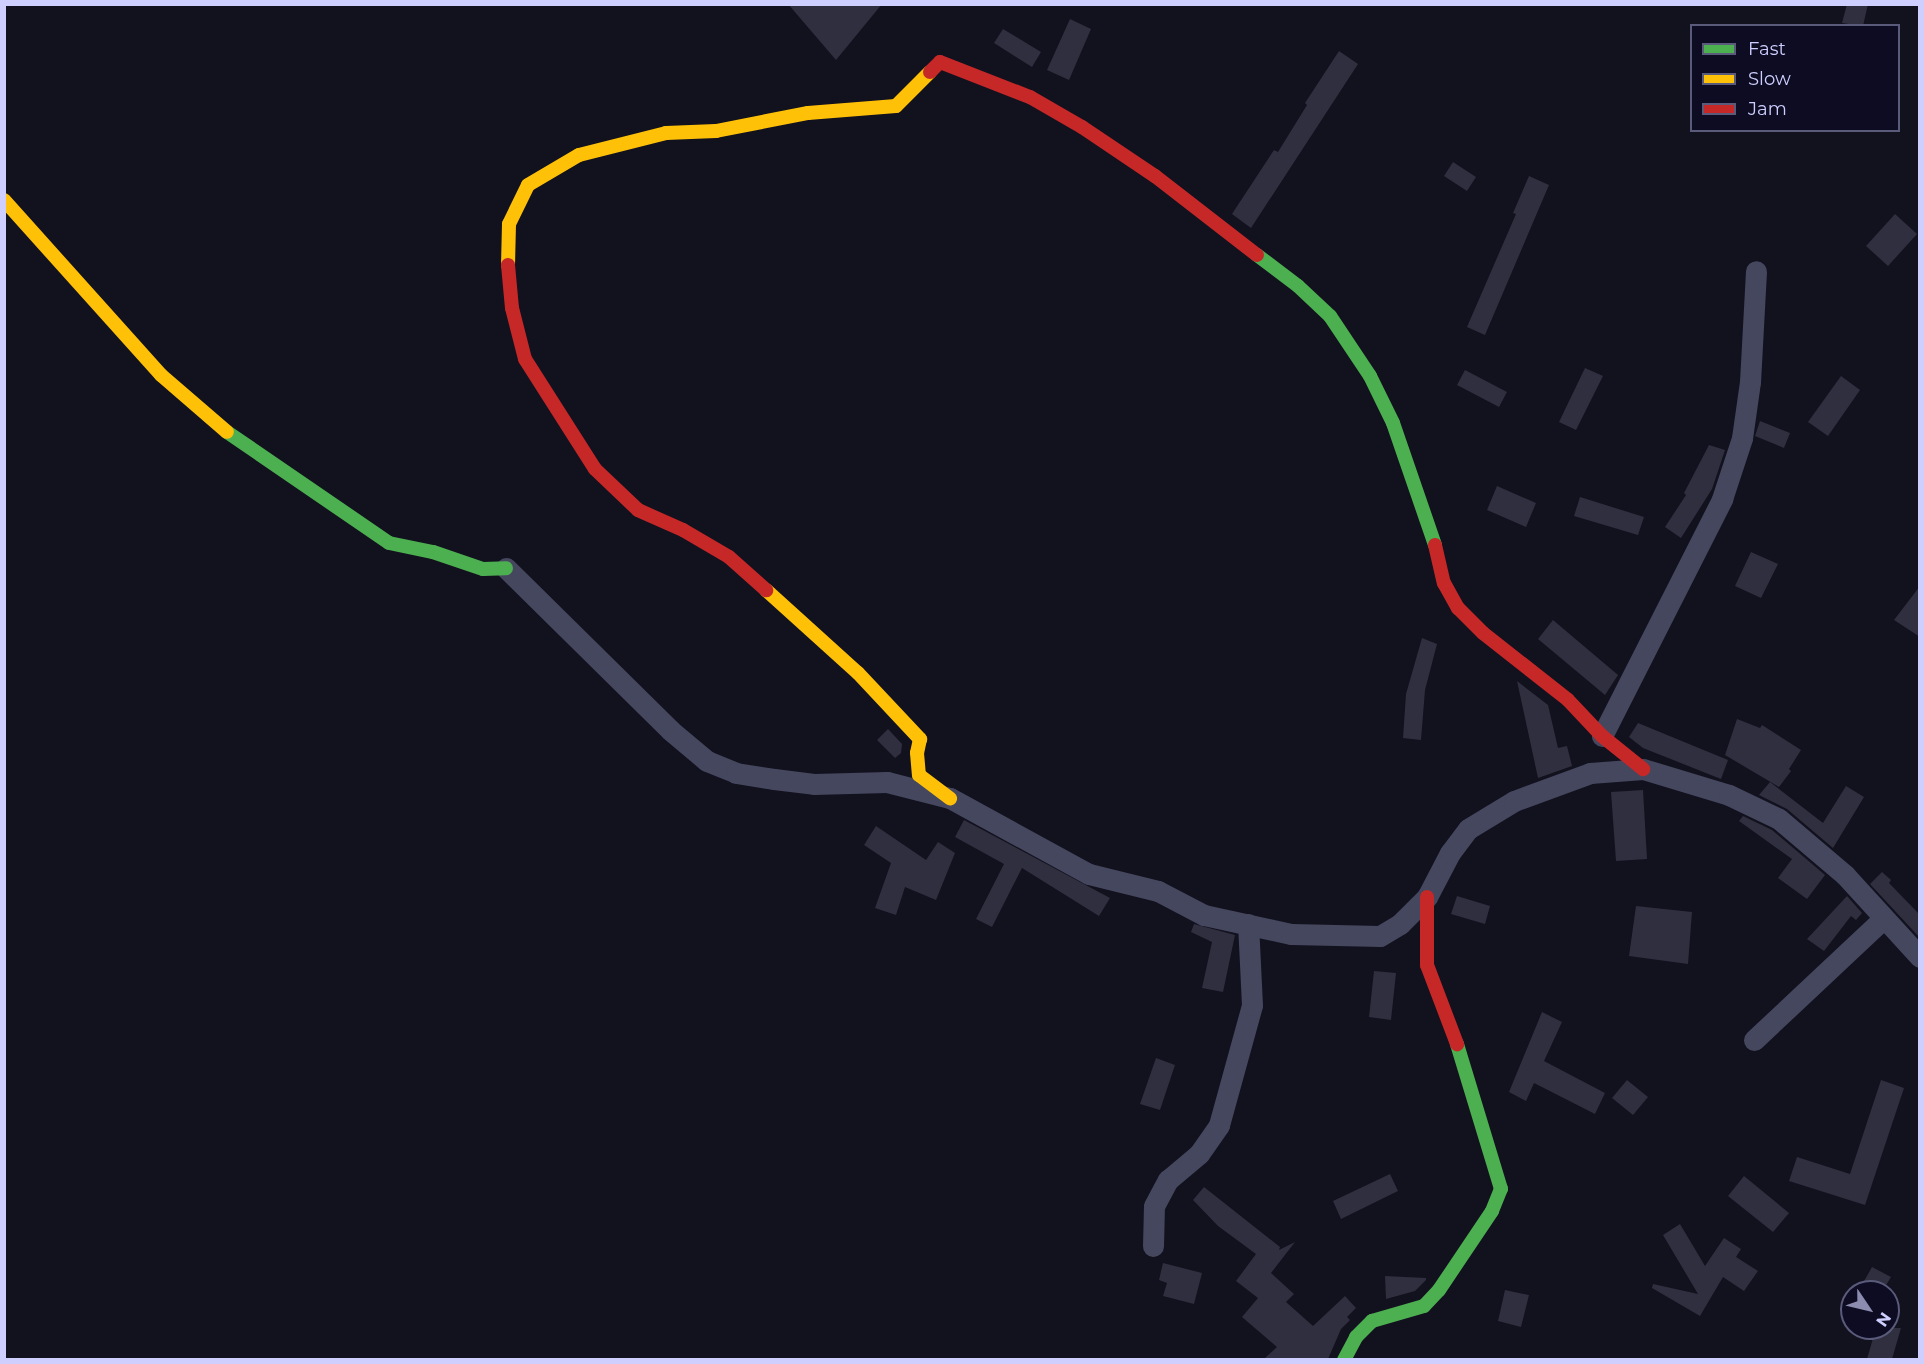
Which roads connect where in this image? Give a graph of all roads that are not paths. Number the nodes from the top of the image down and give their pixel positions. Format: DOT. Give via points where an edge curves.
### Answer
graph roads {
  1 [pos="4,200"];
  2 [pos="1756,271"];
  3 [pos="506,568"];
  4 [pos="1602,736"];
  5 [pos="1643,769"];
  6 [pos="951,798"];
  7 [pos="1427,897"];
  8 [pos="1883,919"];
  9 [pos="1248,924"];
  10 [pos="1920,957"];
  11 [pos="1754,1040"];
  12 [pos="1153,1246"];
  13 [pos="1344,1359"];
  1 -- 3 [label="street" via="161,375 213,422 389,543 433,552 483,569"];
  2 -- 4 [label="street" via="1750,382 1739,448 1722,499"];
  3 -- 6 [label="street" via="670,730 707,761 755,776 814,784 887,782"];
  4 -- 5 [label="street"];
  4 -- 6 [label="street" via="1568,700 1483,633 1458,608 1444,583 1429,523 1393,423 1365,368 1330,316 1298,286 1155,176 1030,97 940,62 896,106 808,113 716,131 666,133 579,155 528,185 509,224 507,258 512,308 525,359 566,427 595,469 638,510 729,557 858,673 920,739 920,775"];
  5 -- 7 [label="street" via="1590,773 1514,801 1468,829 1450,853"];
  5 -- 8 [label="street" via="1729,795 1779,819 1845,875"];
  6 -- 9 [label="street" via="1089,874 1158,891 1204,915"];
  7 -- 9 [label="street" via="1400,924 1380,936 1291,934"];
  7 -- 13 [label="street" via="1428,965 1452,1025 1501,1189 1492,1211 1439,1290 1424,1306 1372,1322 1356,1337"];
  8 -- 10 [label="street"];
  8 -- 11 [label="street"];
  9 -- 12 [label="street" via="1252,1005 1219,1125 1199,1154 1168,1180 1154,1206"];
}
